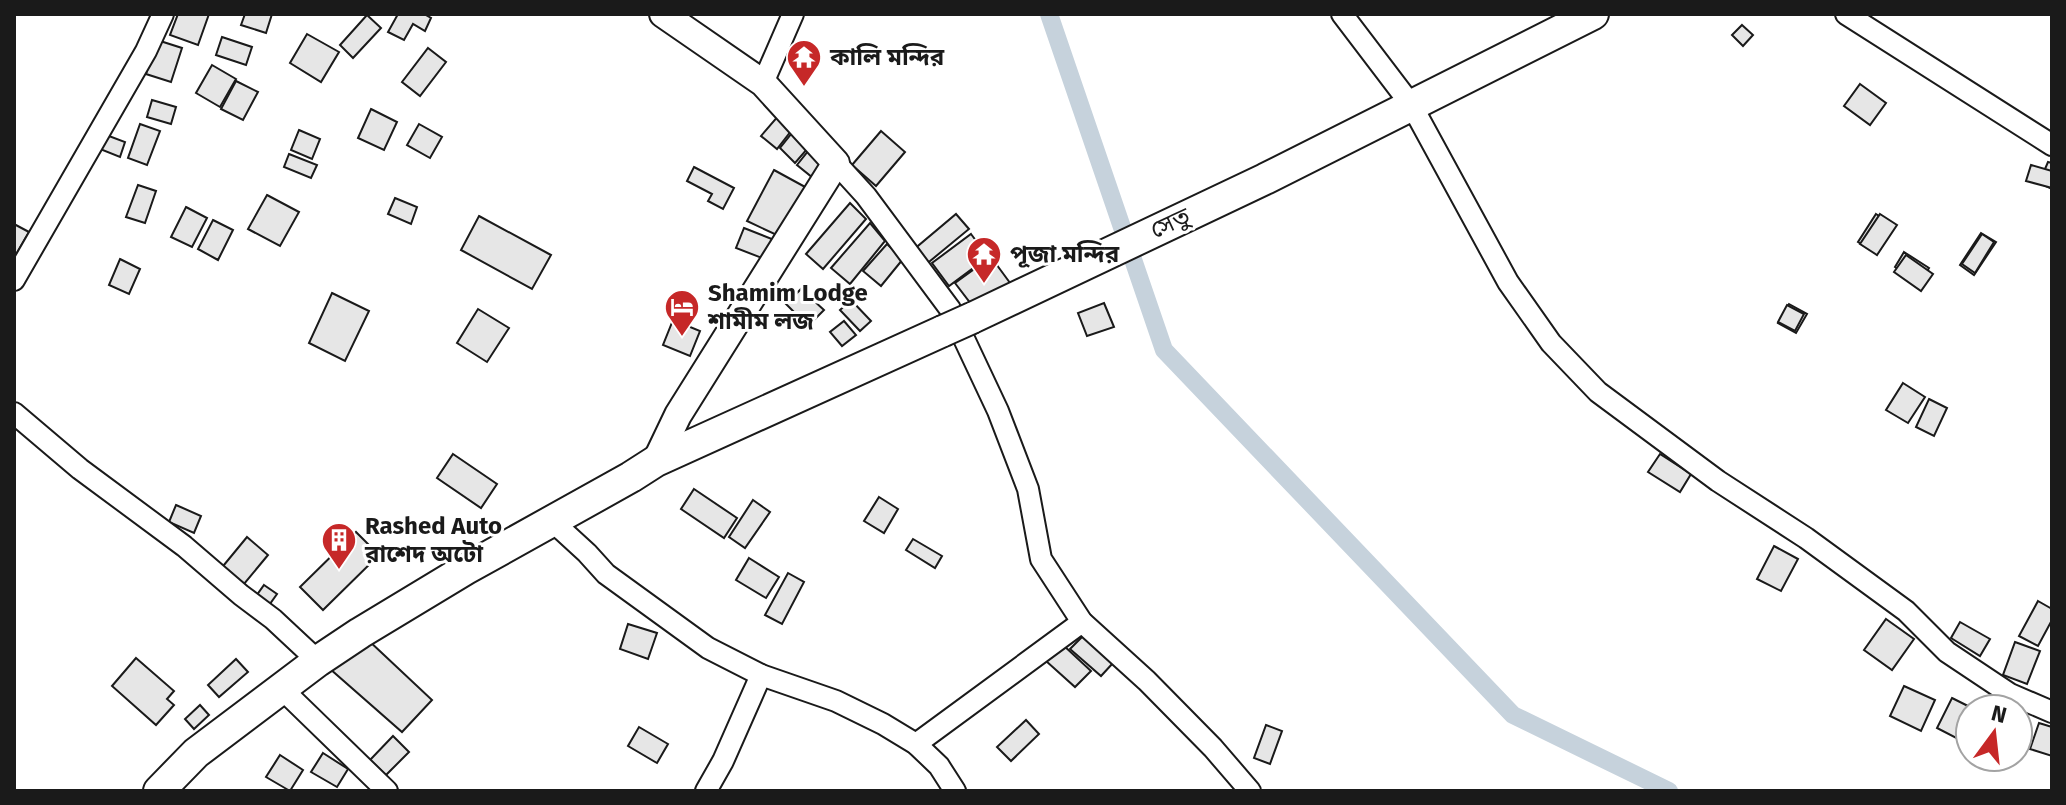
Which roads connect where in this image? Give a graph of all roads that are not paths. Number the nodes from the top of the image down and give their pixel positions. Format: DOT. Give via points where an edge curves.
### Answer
graph roads {
  1 [pos="163,14"];
  2 [pos="663,14"];
  3 [pos="793,14"];
  4 [pos="1342,14"];
  5 [pos="1593,14"];
  6 [pos="1846,14"];
  7 [pos="763,83"];
  8 [pos="1412,106"];
  9 [pos="2052,145"];
  10 [pos="836,163"];
  11 [pos="14,280"];
  12 [pos="14,413"];
  13 [pos="656,461"];
  14 [pos="555,520"];
  15 [pos="1082,622"];
  16 [pos="318,661"];
  17 [pos="761,675"];
  18 [pos="281,688"];
  19 [pos="2052,712"];
  20 [pos="916,744"];
  21 [pos="159,791"];
  22 [pos="387,791"];
  23 [pos="706,791"];
  24 [pos="955,791"];
  25 [pos="1250,791"];
  1 -- 11 [label="street"];
  2 -- 7 [label="main road"];
  3 -- 7 [label="street"];
  4 -- 8 [label="street"];
  5 -- 8 [label="highway, সেতু"];
  6 -- 9 [label="street"];
  7 -- 10 [label="main road"];
  8 -- 13 [label="highway, সেতু, bridge" via="972,318"];
  8 -- 19 [label="street" via="1508,282 1551,343 1598,392 1906,611 1947,652 2010,694"];
  10 -- 13 [label="main road" via="678,415"];
  10 -- 15 [label="street" via="950,309 1028,489 1041,559"];
  12 -- 16 [label="street" via="184,546"];
  13 -- 14 [label="highway, সেতু"];
  14 -- 16 [label="highway, সেতু"];
  14 -- 17 [label="street" via="615,581 708,648"];
  15 -- 20 [label="street"];
  15 -- 25 [label="street" via="1147,681"];
  16 -- 18 [label="highway, সেতু"];
  17 -- 20 [label="street" via="836,701"];
  17 -- 23 [label="street"];
  18 -- 21 [label="highway, সেতু" via="196,753"];
  18 -- 22 [label="street"];
  20 -- 24 [label="street"];
}
